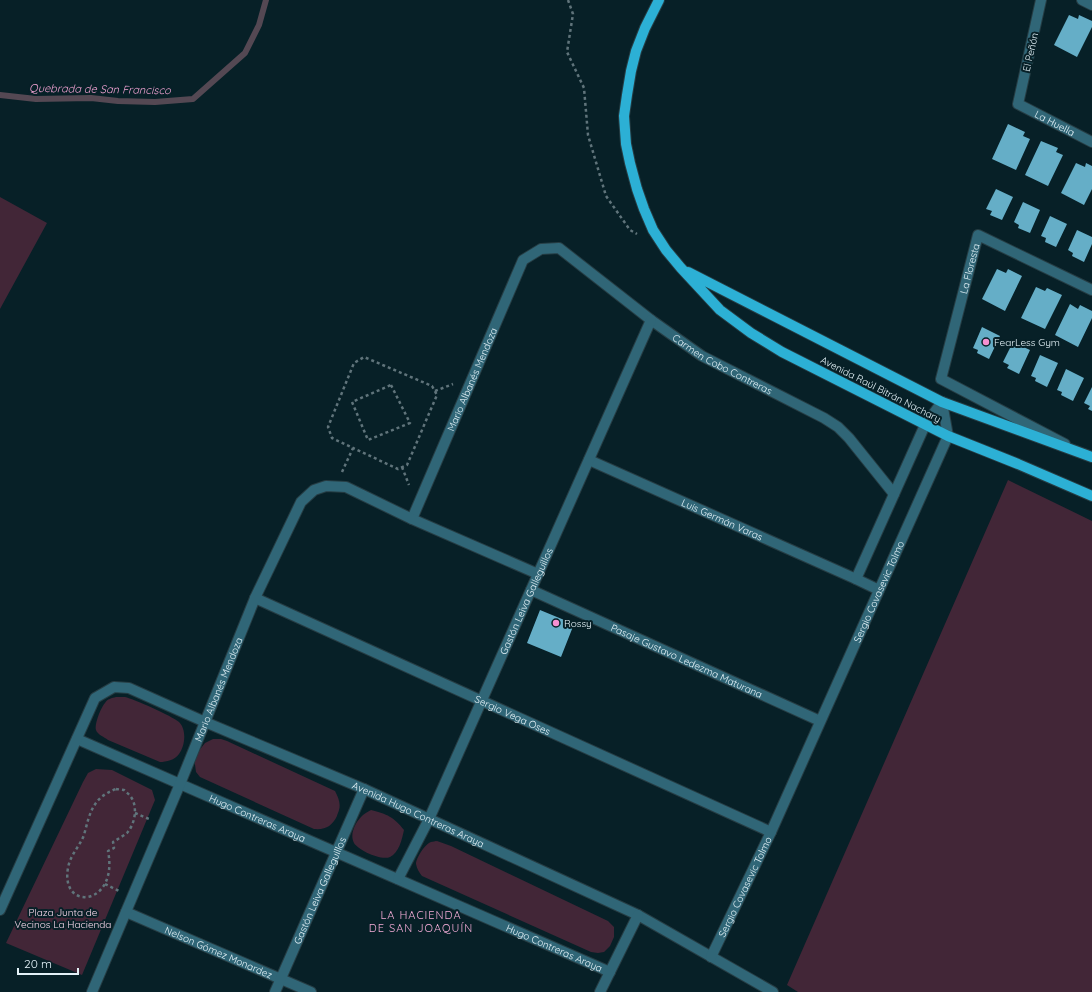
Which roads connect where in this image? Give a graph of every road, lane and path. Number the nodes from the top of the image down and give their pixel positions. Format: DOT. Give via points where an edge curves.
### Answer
graph roads {
  1 [pos="568,0"];
  2 [pos="659,0"];
  3 [pos="1041,0"];
  4 [pos="1082,0"];
  5 [pos="1092,5"];
  6 [pos="1018,104"];
  7 [pos="1092,142"];
  8 [pos="642,237"];
  9 [pos="541,249"];
  10 [pos="681,268"];
  11 [pos="1092,290"];
  12 [pos="651,320"];
  13 [pos="942,402"];
  14 [pos="925,425"];
  15 [pos="948,436"];
  16 [pos="368,440"];
  17 [pos="353,448"];
  18 [pos="1090,456"];
  19 [pos="589,460"];
  20 [pos="336,487"];
  21 [pos="894,494"];
  22 [pos="1092,496"];
  23 [pos="412,519"];
  24 [pos="538,574"];
  25 [pos="856,579"];
  26 [pos="531,590"];
  27 [pos="879,590"];
  28 [pos="255,598"];
  29 [pos="481,701"];
  30 [pos="820,721"];
  31 [pos="205,722"];
  32 [pos="77,738"];
  33 [pos="180,784"];
  34 [pos="364,789"];
  35 [pos="429,819"];
  36 [pos="771,832"];
  37 [pos="114,848"];
  38 [pos="336,852"];
  39 [pos="398,880"];
  40 [pos="0,910"];
  41 [pos="126,912"];
  42 [pos="638,915"];
  43 [pos="711,957"];
  44 [pos="610,972"];
  45 [pos="280,979"];
  46 [pos="92,992"];
  47 [pos="275,992"];
  48 [pos="311,992"];
  49 [pos="600,992"];
  50 [pos="773,992"];
  1 -- 8 [label="path" via="573,14 567,52 584,88 588,135 606,196 630,230"];
  2 -- 10 [label="main road, Avenida Raúl Bitrán Nachary" via="636,51 624,116 630,163 644,210 653,230"];
  3 -- 6 [label="street, El Peñón"];
  4 -- 5 [label="street"];
  6 -- 7 [label="street, La Huella"];
  9 -- 12 [label="street, Carmen Cobo Contreras" via="559,248"];
  9 -- 23 [label="street, Mario Albanés Mendoza" via="523,260"];
  10 -- 13 [label="main road, Avenida Raúl Bitrán Nachary"];
  10 -- 14 [label="main road, Avenida Raúl Bitrán Nachary" via="720,310 751,333 782,352"];
  11 -- 18 [label="street, La Floresta" via="978,235 941,379"];
  12 -- 19 [label="street, Gastón Leiva Galleguillos"];
  12 -- 21 [label="street, Carmen Cobo Contreras" via="702,356 838,426"];
  13 -- 14 [label="street"];
  13 -- 15 [label="street"];
  13 -- 18 [label="main road, Avenida Raúl Bitrán Nachary"];
  14 -- 15 [label="main road, Avenida Raúl Bitrán Nachary"];
  14 -- 21 [label="street"];
  15 -- 22 [label="main road, Avenida Raúl Bitrán Nachary"];
  15 -- 27 [label="street, Sergio Covasevic Tolmo"];
  16 -- 16 [label="path" via="352,402 391,385 410,423"];
  17 -- 17 [label="path" via="332,438 328,427 354,363 364,356 432,386 437,395 407,465 398,469"];
  17 -- 20 [label="path"];
  19 -- 24 [label="street, Gastón Leiva Galleguillos"];
  19 -- 25 [label="street, Luis Germán Varas"];
  20 -- 23 [label="street, Mario Albanés Mendoza" via="346,487"];
  20 -- 28 [label="street, Mario Albanés Mendoza" via="326,486 314,490 301,502"];
  21 -- 25 [label="street"];
  23 -- 24 [label="street, Mario Albanés Mendoza"];
  24 -- 26 [label="street, Gastón Leiva Galleguillos"];
  25 -- 27 [label="street, Luis Germán Varas"];
  26 -- 29 [label="street, Gastón Leiva Galleguillos"];
  26 -- 30 [label="street, Pasaje Gustavo Ledezma Maturana"];
  27 -- 30 [label="street, Sergio Covasevic Tolmo"];
  28 -- 29 [label="street, Sergio Vega Oses"];
  28 -- 31 [label="street, Mario Albanés Mendoza"];
  29 -- 35 [label="street, Gastón Leiva Galleguillos"];
  29 -- 36 [label="street, Sergio Vega Oses"];
  30 -- 36 [label="street, Sergio Covasevic Tolmo"];
  31 -- 32 [label="street, Avenida Hugo Contreras Araya" via="129,688 114,687 95,698"];
  31 -- 33 [label="street, Mario Albanés Mendoza"];
  31 -- 34 [label="street, Avenida Hugo Contreras Araya"];
  32 -- 33 [label="street, Hugo Contreras Araya"];
  32 -- 40 [label="street"];
  33 -- 38 [label="street, Hugo Contreras Araya"];
  33 -- 41 [label="street, Mario Albanés Mendoza"];
  34 -- 35 [label="street, Avenida Hugo Contreras Araya"];
  34 -- 38 [label="street, Gastón Leiva Galleguillos"];
  35 -- 39 [label="street, Gastón Leiva Galleguillos"];
  35 -- 42 [label="street, Avenida Hugo Contreras Araya"];
  36 -- 43 [label="street, Sergio Covasevic Tolmo"];
  37 -- 37 [label="path" via="108,851 109,876 102,888 94,896 81,898 73,893 68,882 68,868 83,838 89,815 106,793 124,790 131,797 135,813 128,832 114,842"];
  38 -- 39 [label="street, Hugo Contreras Araya"];
  38 -- 45 [label="street, Gastón Leiva Galleguillos"];
  39 -- 44 [label="street, Hugo Contreras Araya"];
  41 -- 45 [label="street, Nelson Gómez Monardez"];
  41 -- 46 [label="street, Mario Albanés Mendoza"];
  42 -- 43 [label="street, Avenida Hugo Contreras Araya"];
  42 -- 44 [label="street"];
  43 -- 50 [label="street, Avenida Hugo Contreras Araya"];
  44 -- 49 [label="street"];
  45 -- 47 [label="street, Gastón Leiva Galleguillos"];
  45 -- 48 [label="street, Nelson Gómez Monardez"];
}
